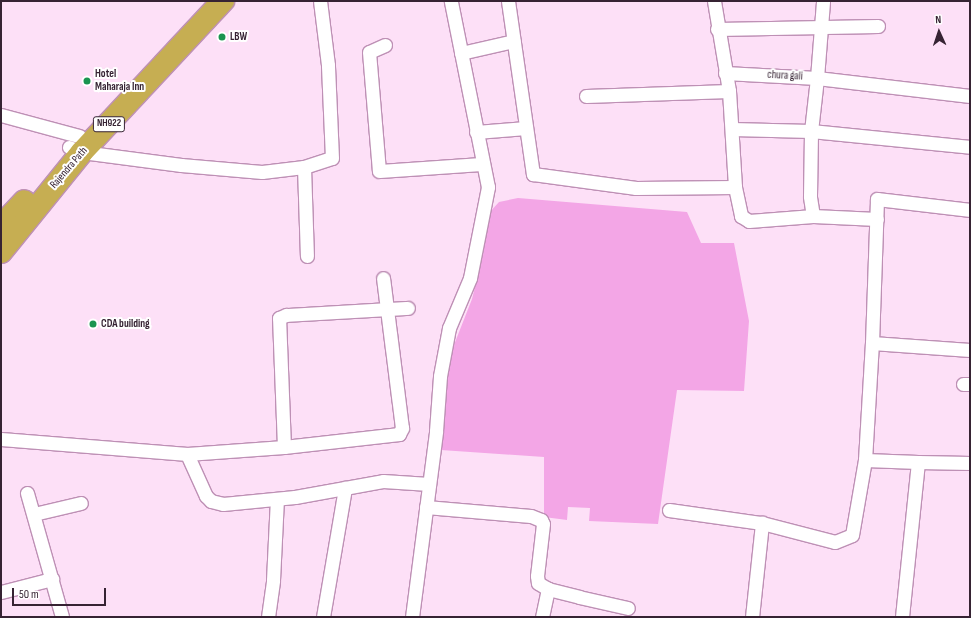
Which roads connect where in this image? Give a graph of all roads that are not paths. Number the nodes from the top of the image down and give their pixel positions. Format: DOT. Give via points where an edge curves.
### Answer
graph roads {
  1 [pos="203,1"];
  2 [pos="224,1"];
  3 [pos="320,1"];
  4 [pos="451,1"];
  5 [pos="508,1"];
  6 [pos="714,1"];
  7 [pos="823,1"];
  8 [pos="820,26"];
  9 [pos="878,26"];
  10 [pos="717,28"];
  11 [pos="514,41"];
  12 [pos="385,45"];
  13 [pos="461,53"];
  14 [pos="725,73"];
  15 [pos="817,78"];
  16 [pos="729,91"];
  17 [pos="586,96"];
  18 [pos="970,96"];
  19 [pos="1,115"];
  20 [pos="526,128"];
  21 [pos="732,129"];
  22 [pos="811,130"];
  23 [pos="476,132"];
  24 [pos="77,145"];
  25 [pos="970,147"];
  26 [pos="482,164"];
  27 [pos="304,167"];
  28 [pos="735,188"];
  29 [pos="970,210"];
  30 [pos="812,216"];
  31 [pos="877,219"];
  32 [pos="1,226"];
  33 [pos="1,252"];
  34 [pos="307,256"];
  35 [pos="383,278"];
  36 [pos="408,308"];
  37 [pos="388,310"];
  38 [pos="872,343"];
  39 [pos="970,350"];
  40 [pos="1,439"];
  41 [pos="284,447"];
  42 [pos="187,454"];
  43 [pos="865,460"];
  44 [pos="918,462"];
  45 [pos="970,463"];
  46 [pos="429,484"];
  47 [pos="345,488"];
  48 [pos="27,493"];
  49 [pos="277,499"];
  50 [pos="81,503"];
  51 [pos="426,507"];
  52 [pos="670,510"];
  53 [pos="34,514"];
  54 [pos="762,523"];
  55 [pos="52,579"];
  56 [pos="548,589"];
  57 [pos="1,592"];
  58 [pos="628,608"];
  59 [pos="62,617"];
  60 [pos="268,617"];
  61 [pos="323,617"];
  62 [pos="412,617"];
  63 [pos="542,617"];
  64 [pos="752,617"];
  65 [pos="902,617"];
  1 -- 24 [label="highway, Rajendra Path / NH922"];
  2 -- 24 [label="highway, Rajendra Path / NH922"];
  3 -- 27 [label="street" via="328,65 332,158"];
  4 -- 13 [label="street"];
  5 -- 11 [label="street"];
  6 -- 10 [label="street"];
  7 -- 8 [label="street, chura gali"];
  8 -- 9 [label="street"];
  8 -- 10 [label="street"];
  8 -- 15 [label="street, chura gali"];
  10 -- 14 [label="street"];
  11 -- 13 [label="street"];
  11 -- 20 [label="street"];
  12 -- 26 [label="street" via="369,52 379,171"];
  13 -- 23 [label="street"];
  14 -- 15 [label="street, chura gali"];
  14 -- 16 [label="street"];
  15 -- 18 [label="street"];
  15 -- 22 [label="street"];
  16 -- 17 [label="street"];
  16 -- 21 [label="street"];
  19 -- 24 [label="street"];
  20 -- 23 [label="street"];
  20 -- 28 [label="street" via="530,168 537,177 636,188"];
  21 -- 22 [label="street"];
  21 -- 28 [label="street"];
  22 -- 25 [label="street"];
  22 -- 30 [label="street"];
  23 -- 26 [label="street"];
  24 -- 27 [label="street" via="181,165 262,172"];
  24 -- 32 [label="highway, Rajendra Path / NH922"];
  24 -- 33 [label="highway, Rajendra Path / NH922"];
  26 -- 46 [label="street" via="488,187 470,278 448,328 440,376"];
  27 -- 34 [label="street"];
  28 -- 30 [label="street" via="743,220"];
  29 -- 31 [label="street" via="877,199"];
  30 -- 31 [label="street"];
  31 -- 38 [label="street"];
  35 -- 37 [label="street"];
  36 -- 37 [label="street"];
  37 -- 41 [label="street" via="286,315 279,318"];
  37 -- 41 [label="street" via="402,428 399,434"];
  38 -- 39 [label="street"];
  38 -- 43 [label="street"];
  40 -- 42 [label="street"];
  41 -- 42 [label="street"];
  42 -- 49 [label="street" via="206,496 211,501 223,504"];
  43 -- 44 [label="street"];
  43 -- 54 [label="street" via="852,535 835,542"];
  44 -- 45 [label="street"];
  44 -- 65 [label="street"];
  46 -- 47 [label="street" via="382,481"];
  46 -- 51 [label="street"];
  47 -- 49 [label="street"];
  47 -- 61 [label="street"];
  48 -- 53 [label="street"];
  49 -- 60 [label="street" via="273,580"];
  50 -- 53 [label="street"];
  51 -- 56 [label="street" via="531,516 540,520 543,524 537,580"];
  51 -- 62 [label="street"];
  52 -- 54 [label="street"];
  53 -- 55 [label="street"];
  54 -- 64 [label="street"];
  55 -- 57 [label="street"];
  55 -- 59 [label="street"];
  56 -- 58 [label="street"];
  56 -- 63 [label="street"];
}
